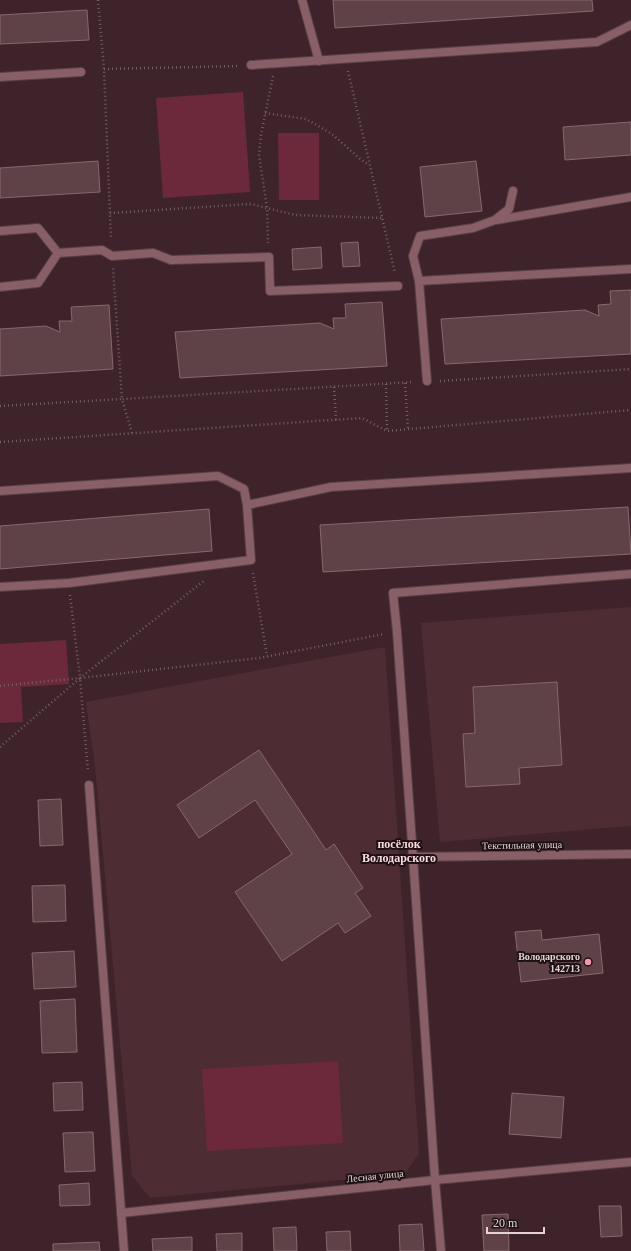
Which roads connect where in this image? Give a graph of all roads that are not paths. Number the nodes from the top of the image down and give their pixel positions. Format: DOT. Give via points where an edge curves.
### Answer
graph roads {
  1 [pos="302,0"];
  2 [pos="631,25"];
  3 [pos="319,61"];
  4 [pos="251,65"];
  5 [pos="81,72"];
  6 [pos="0,77"];
  7 [pos="512,191"];
  8 [pos="631,197"];
  9 [pos="495,220"];
  10 [pos="0,231"];
  11 [pos="58,253"];
  12 [pos="631,269"];
  13 [pos="419,281"];
  14 [pos="398,286"];
  15 [pos="0,287"];
  16 [pos="427,381"];
  17 [pos="631,468"];
  18 [pos="0,491"];
  19 [pos="247,504"];
  20 [pos="631,574"];
  21 [pos="0,587"];
  22 [pos="89,785"];
  23 [pos="631,854"];
  24 [pos="413,857"];
  25 [pos="631,1162"];
  26 [pos="435,1180"];
  27 [pos="121,1213"];
  28 [pos="124,1251"];
  29 [pos="441,1251"];
  1 -- 3 [label="street"];
  2 -- 3 [label="street" via="597,42"];
  3 -- 4 [label="street"];
  5 -- 6 [label="street"];
  7 -- 9 [label="street" via="509,209"];
  8 -- 9 [label="street"];
  9 -- 13 [label="street" via="473,228 420,236 413,256"];
  10 -- 11 [label="street" via="38,228"];
  11 -- 14 [label="street" via="102,250 112,256 153,253 171,260 269,257 270,291"];
  11 -- 15 [label="street" via="38,283"];
  12 -- 13 [label="street"];
  13 -- 16 [label="street"];
  17 -- 19 [label="street" via="331,487"];
  18 -- 19 [label="street" via="218,476 244,489"];
  19 -- 21 [label="street" via="251,560 69,584"];
  20 -- 24 [label="street" via="393,593"];
  22 -- 27 [label="street"];
  23 -- 24 [label="street, Текстильная улица"];
  24 -- 26 [label="street"];
  25 -- 26 [label="street, Лесная улица"];
  26 -- 27 [label="street, Лесная улица"];
  26 -- 29 [label="street"];
  27 -- 28 [label="street"];
}
